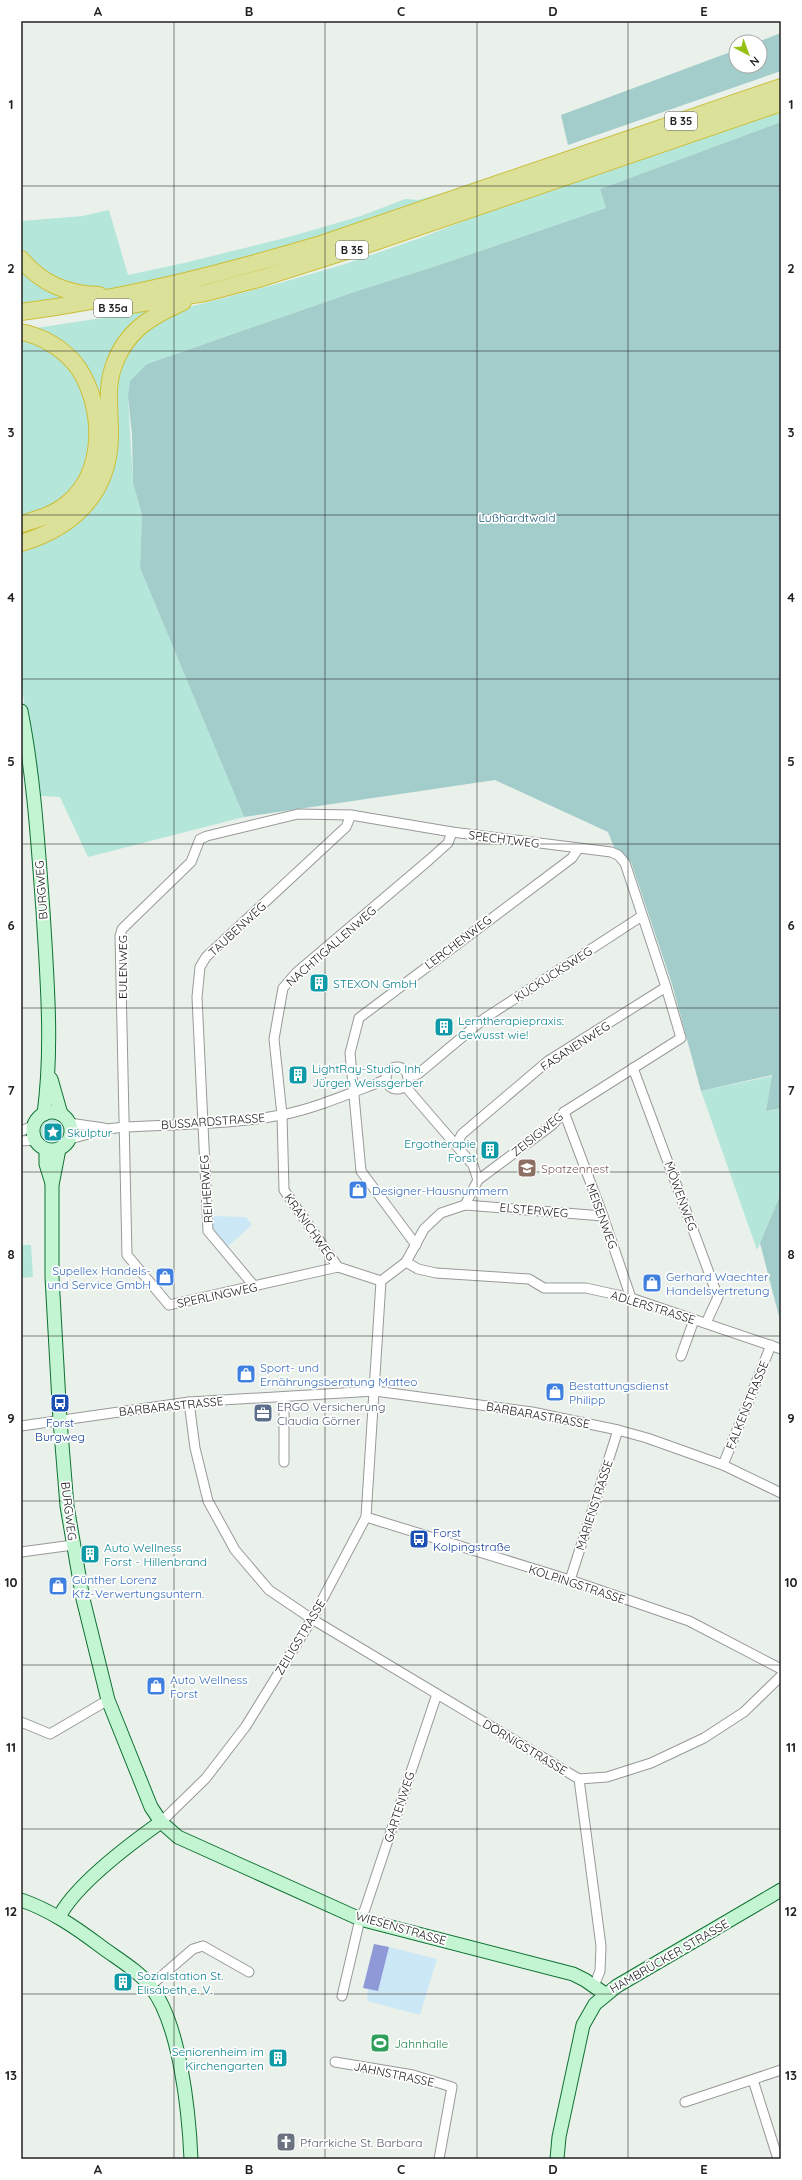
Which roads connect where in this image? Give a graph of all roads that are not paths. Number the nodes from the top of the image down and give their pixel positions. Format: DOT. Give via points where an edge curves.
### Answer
graph roads {
  1 [pos="781,87"];
  2 [pos="781,103"];
  3 [pos="21,259"];
  4 [pos="205,293"];
  5 [pos="125,296"];
  6 [pos="21,312"];
  7 [pos="21,321"];
  8 [pos="21,332"];
  9 [pos="21,524"];
  10 [pos="23,543"];
  11 [pos="21,711"];
  12 [pos="351,815"];
  13 [pos="452,832"];
  14 [pos="200,839"];
  15 [pos="578,849"];
  16 [pos="642,916"];
  17 [pos="666,988"];
  18 [pos="681,1038"];
  19 [pos="633,1068"];
  20 [pos="49,1070"];
  21 [pos="408,1076"];
  22 [pos="385,1080"];
  23 [pos="405,1086"];
  24 [pos="353,1092"];
  25 [pos="564,1112"];
  26 [pos="44,1114"];
  27 [pos="282,1115"];
  28 [pos="65,1118"];
  29 [pos="202,1123"];
  30 [pos="125,1127"];
  31 [pos="27,1128"];
  32 [pos="107,1129"];
  33 [pos="70,1138"];
  34 [pos="34,1140"];
  35 [pos="21,1141"];
  36 [pos="456,1145"];
  37 [pos="53,1150"];
  38 [pos="478,1180"];
  39 [pos="465,1205"];
  40 [pos="603,1216"];
  41 [pos="416,1245"];
  42 [pos="406,1262"];
  43 [pos="338,1267"];
  44 [pos="381,1281"];
  45 [pos="255,1287"];
  46 [pos="631,1298"];
  47 [pos="694,1320"];
  48 [pos="706,1323"];
  49 [pos="771,1345"];
  50 [pos="781,1349"];
  51 [pos="681,1356"];
  52 [pos="375,1390"];
  53 [pos="284,1397"];
  54 [pos="189,1402"];
  55 [pos="60,1420"];
  56 [pos="21,1426"];
  57 [pos="618,1430"];
  58 [pos="284,1462"];
  59 [pos="724,1465"];
  60 [pos="781,1493"];
  61 [pos="366,1517"];
  62 [pos="73,1545"];
  63 [pos="21,1552"];
  64 [pos="570,1580"];
  65 [pos="312,1620"];
  66 [pos="781,1669"];
  67 [pos="781,1676"];
  68 [pos="437,1694"];
  69 [pos="108,1700"];
  70 [pos="21,1722"];
  71 [pos="578,1779"];
  72 [pos="161,1822"];
  73 [pos="781,1890"];
  74 [pos="21,1900"];
  75 [pos="59,1917"];
  76 [pos="360,1919"];
  77 [pos="249,1972"];
  78 [pos="150,1986"];
  79 [pos="599,1990"];
  80 [pos="342,1996"];
  81 [pos="335,2062"];
  82 [pos="781,2070"];
  83 [pos="753,2080"];
  84 [pos="685,2102"];
  85 [pos="190,2159"];
  86 [pos="439,2159"];
  87 [pos="557,2159"];
  88 [pos="777,2159"];
  1 -- 5 [label="highway, B 35" via="318,245"];
  2 -- 4 [label="highway, B 35" via="372,243"];
  3 -- 5 [label="highway, B 35" via="39,277 55,287 84,294"];
  4 -- 7 [label="highway, B 35a"];
  4 -- 10 [label="highway, B 35" via="159,312 132,334 113,368 109,390 109,455 98,487 87,503 68,521 47,534"];
  5 -- 6 [label="highway, B 35a"];
  8 -- 9 [label="highway" via="46,340 78,368 93,401 97,447 94,464 75,496 51,515"];
  11 -- 20 [label="street, BURGWEG" via="40,867"];
  12 -- 13 [label="street, SPECHTWEG"];
  12 -- 14 [label="street, SPECHTWEG" via="298,814"];
  12 -- 29 [label="street, TAUBENWEG" via="346,827 206,957 200,967 197,996"];
  13 -- 15 [label="street, SPECHTWEG"];
  13 -- 27 [label="street, NACHTIGALLENWEG" via="448,843 430,860 296,973 283,988 274,1039"];
  14 -- 30 [label="street, EULENWEG" via="191,862 122,929 120,936"];
  15 -- 16 [label="street, SPECHTWEG" via="618,855 624,863"];
  15 -- 24 [label="street, LERCHENWEG" via="572,858 359,1018 350,1053"];
  16 -- 17 [label="street, SPECHTWEG"];
  16 -- 21 [label="street, KUCKUCKSWEG" via="485,1018 418,1074"];
  17 -- 18 [label="street, SPECHTWEG"];
  17 -- 36 [label="street, FASANENWEG" via="548,1061 462,1134"];
  18 -- 19 [label="street, ZEISIGWEG"];
  19 -- 25 [label="street, ZEISIGWEG"];
  19 -- 48 [label="street, MÖWENWEG" via="718,1297"];
  20 -- 26 [label="street, BURGWEG"];
  20 -- 28 [label="street, BURGWEG"];
  21 -- 22 [label="street" via="404,1069 397,1066 387,1072"];
  21 -- 23 [label="street"];
  22 -- 23 [label="street" via="388,1086 395,1089"];
  22 -- 24 [label="street, BUSSARDSTRASSE"];
  23 -- 36 [label="street"];
  24 -- 27 [label="street, BUSSARDSTRASSE"];
  24 -- 41 [label="street, LERCHENWEG" via="362,1171"];
  25 -- 38 [label="street, ZEISIGWEG" via="552,1125"];
  25 -- 40 [label="street, MEISENWEG"];
  26 -- 28 [label="street" via="49,1112"];
  26 -- 31 [label="street"];
  27 -- 29 [label="street, BUSSARDSTRASSE"];
  27 -- 43 [label="street, KRANICHWEG" via="284,1190"];
  28 -- 32 [label="street, BUSSARDSTRASSE"];
  28 -- 33 [label="street, BURGWEG" via="71,1128"];
  29 -- 30 [label="street, BUSSARDSTRASSE"];
  29 -- 45 [label="street, REIHERWEG" via="208,1231"];
  30 -- 32 [label="street, BUSSARDSTRASSE"];
  30 -- 45 [label="street, SPERLINGWEG" via="127,1255 169,1305"];
  31 -- 34 [label="street"];
  32 -- 33 [label="street, BUSSARDSTRASSE"];
  33 -- 37 [label="street"];
  34 -- 35 [label="street"];
  34 -- 37 [label="street"];
  36 -- 38 [label="street" via="473,1165"];
  37 -- 55 [label="street, BURGWEG" via="52,1277"];
  38 -- 39 [label="street, ZEISIGWEG"];
  39 -- 40 [label="street, ELSTERWEG"];
  39 -- 41 [label="street" via="441,1212 424,1229"];
  40 -- 46 [label="street, MEISENWEG"];
  41 -- 42 [label="street"];
  42 -- 44 [label="street"];
  42 -- 46 [label="street, ADLERSTRASSE" via="418,1269 436,1273 529,1279 544,1288 586,1288"];
  43 -- 44 [label="street"];
  43 -- 45 [label="street, SPERLINGWEG"];
  44 -- 52 [label="street, ZEILIGSTRASSE"];
  46 -- 47 [label="street, ADLERSTRASSE"];
  47 -- 48 [label="street, ADLERSTRASSE"];
  47 -- 51 [label="street"];
  48 -- 49 [label="street, ADLERSTRASSE"];
  49 -- 50 [label="street, ADLERSTRASSE"];
  49 -- 59 [label="street, FALKENSTRASSE"];
  52 -- 53 [label="street, BARBARASTRASSE"];
  52 -- 57 [label="street, BARBARASTRASSE" via="532,1412"];
  52 -- 61 [label="street, ZEILIGSTRASSE"];
  53 -- 54 [label="street, BARBARASTRASSE"];
  53 -- 58 [label="street"];
  54 -- 55 [label="street, BARBARASTRASSE"];
  54 -- 65 [label="street, DÖRNIGSTRASSE" via="195,1448 208,1501 235,1550 269,1590"];
  55 -- 56 [label="street, BARBARASTRASSE"];
  55 -- 62 [label="street, BURGWEG"];
  57 -- 59 [label="street, BARBARASTRASSE"];
  57 -- 64 [label="street, MARIENSTRASSE"];
  59 -- 60 [label="street, BARBARASTRASSE"];
  61 -- 64 [label="street, KOLPINGSTRASSE"];
  61 -- 65 [label="street, ZEILIGSTRASSE"];
  62 -- 63 [label="street"];
  62 -- 69 [label="street, BURGWEG" via="83,1599"];
  64 -- 66 [label="street, KOLPINGSTRASSE" via="689,1621"];
  65 -- 68 [label="street, DÖRNIGSTRASSE"];
  65 -- 72 [label="street, ZEILIGSTRASSE" via="246,1726 206,1778"];
  67 -- 71 [label="street" via="744,1712 704,1738 651,1763 607,1777"];
  68 -- 71 [label="street, DÖRNIGSTRASSE"];
  68 -- 76 [label="street, GARTENWEG"];
  69 -- 70 [label="street" via="50,1734"];
  69 -- 72 [label="street, BURGWEG" via="151,1807"];
  71 -- 79 [label="street, DÖRNIGSTRASSE" via="601,1946"];
  72 -- 75 [label="street, ZEILIGSTRASSE" via="140,1836 74,1894"];
  72 -- 76 [label="street, WIESENSTRASSE" via="178,1837"];
  73 -- 79 [label="street, HAMBRÜCKER STRASSE"];
  74 -- 75 [label="street"];
  75 -- 78 [label="street" via="133,1970"];
  76 -- 79 [label="street, WIESENSTRASSE" via="573,1974"];
  76 -- 80 [label="street, GARTENWEG"];
  77 -- 78 [label="street" via="203,1946 193,1949"];
  78 -- 85 [label="street" via="169,2020 184,2095"];
  79 -- 87 [label="street, HAMBRÜCKER STRASSE" via="582,2030 559,2137"];
  81 -- 86 [label="street, JAHNSTRASSE" via="413,2075 452,2087"];
  82 -- 83 [label="street"];
  83 -- 84 [label="street"];
  83 -- 88 [label="street"];
}
